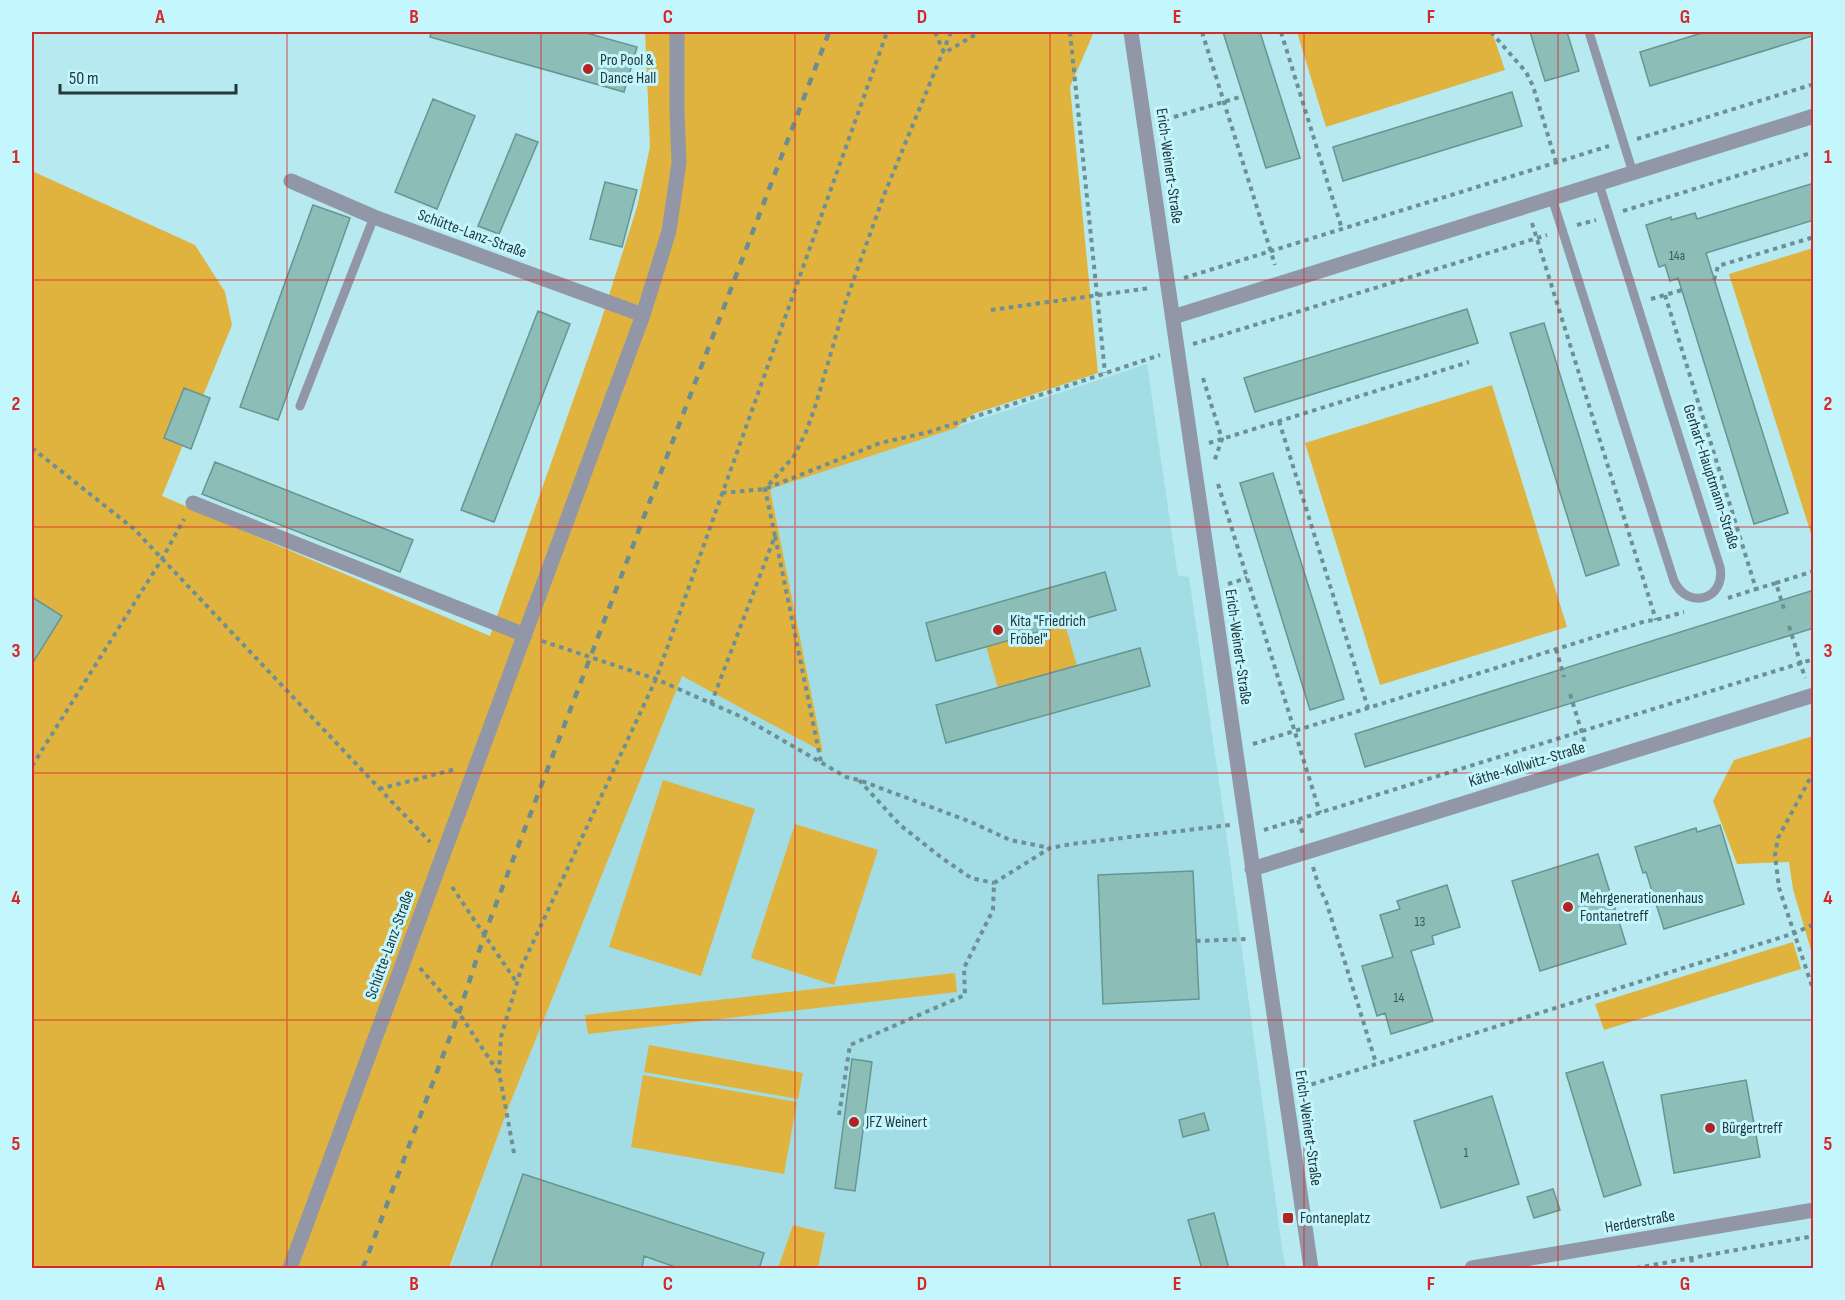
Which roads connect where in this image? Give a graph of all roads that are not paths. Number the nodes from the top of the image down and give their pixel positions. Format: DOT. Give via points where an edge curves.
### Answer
graph roads {
  1 [pos="677,32"];
  2 [pos="1131,32"];
  3 [pos="1590,32"];
  4 [pos="1814,116"];
  5 [pos="1633,173"];
  6 [pos="291,181"];
  7 [pos="1599,184"];
  8 [pos="1552,198"];
  9 [pos="374,217"];
  10 [pos="643,315"];
  11 [pos="1173,317"];
  12 [pos="300,406"];
  13 [pos="193,503"];
  14 [pos="525,635"];
  15 [pos="1812,695"];
  16 [pos="1252,868"];
  17 [pos="1814,1210"];
  18 [pos="290,1269"];
  19 [pos="1311,1269"];
  20 [pos="1472,1269"];
  1 -- 10 [label="street, Schütte-Lanz-Straße" via="680,163 669,231"];
  2 -- 11 [label="street, Erich-Weinert-Straße"];
  3 -- 5 [label="lane"];
  4 -- 5 [label="street"];
  5 -- 7 [label="street"];
  6 -- 9 [label="street, Schütte-Lanz-Straße"];
  7 -- 8 [label="street"];
  7 -- 8 [label="lane, Gerhart-Hauptmann-Straße" via="1722,574 1717,588 1704,597 1689,597 1674,581"];
  8 -- 11 [label="street"];
  9 -- 10 [label="street, Schütte-Lanz-Straße"];
  9 -- 12 [label="lane"];
  10 -- 14 [label="street, Schütte-Lanz-Straße"];
  11 -- 16 [label="street, Erich-Weinert-Straße" via="1185,347 1192,449"];
  13 -- 14 [label="street"];
  14 -- 18 [label="street, Schütte-Lanz-Straße"];
  15 -- 16 [label="street, Käthe-Kollwitz-Straße"];
  16 -- 19 [label="street, Erich-Weinert-Straße"];
  17 -- 20 [label="street, Herderstraße"];
}
